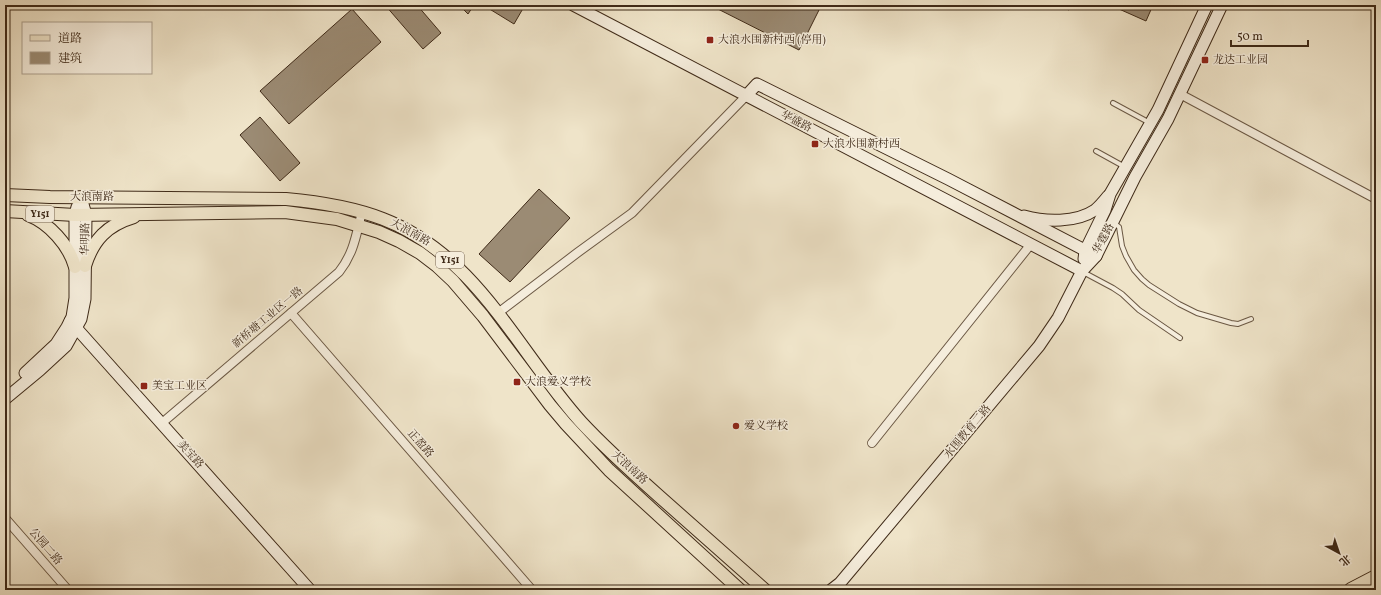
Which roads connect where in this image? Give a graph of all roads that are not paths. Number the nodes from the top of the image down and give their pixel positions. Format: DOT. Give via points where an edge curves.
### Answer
graph roads {
  1 [pos="573,5"];
  2 [pos="1207,5"];
  3 [pos="1222,5"];
  4 [pos="1180,94"];
  5 [pos="746,96"];
  6 [pos="1113,104"];
  7 [pos="1150,123"];
  8 [pos="1096,151"];
  9 [pos="1125,167"];
  10 [pos="1110,194"];
  11 [pos="5,195"];
  12 [pos="81,197"];
  13 [pos="1376,199"];
  14 [pos="5,211"];
  15 [pos="21,212"];
  16 [pos="362,212"];
  17 [pos="1014,213"];
  18 [pos="143,214"];
  19 [pos="81,215"];
  20 [pos="1113,222"];
  21 [pos="359,225"];
  22 [pos="1032,244"];
  23 [pos="1085,251"];
  24 [pos="1096,256"];
  25 [pos="80,267"];
  26 [pos="1082,271"];
  27 [pos="291,313"];
  28 [pos="498,313"];
  29 [pos="1251,319"];
  30 [pos="74,324"];
  31 [pos="1180,338"];
  32 [pos="5,390"];
  33 [pos="5,400"];
  34 [pos="162,423"];
  35 [pos="872,443"];
  36 [pos="5,518"];
  37 [pos="1376,577"];
  38 [pos="839,586"];
  39 [pos="68,590"];
  40 [pos="310,590"];
  41 [pos="532,590"];
  42 [pos="740,590"];
  43 [pos="765,590"];
  44 [pos="831,590"];
  45 [pos="1351,590"];
  1 -- 5 [label="main road, 华盛路"];
  2 -- 7 [label="main road, 华霆路"];
  3 -- 4 [label="main road, 华霆路"];
  4 -- 13 [label="street"];
  4 -- 20 [label="main road, 华霆路"];
  5 -- 17 [label="main road, 华盛路" via="757,84"];
  5 -- 22 [label="main road, 华盛路"];
  5 -- 28 [label="street" via="632,213"];
  6 -- 7 [label="lane"];
  7 -- 9 [label="main road, 华霆路"];
  8 -- 9 [label="lane"];
  9 -- 10 [label="main road, 华霆路"];
  10 -- 17 [label="main road" via="1096,209 1077,218 1049,219"];
  10 -- 23 [label="main road, 华霆路"];
  11 -- 12 [label="main road, 大浪南路 / Y151"];
  12 -- 16 [label="main road, 大浪南路 / Y151" via="286,199 316,202"];
  12 -- 19 [label="main road, 华明路"];
  14 -- 15 [label="main road, 大浪南路 / Y151"];
  15 -- 19 [label="main road, 大浪南路 / Y151"];
  15 -- 25 [label="main road" via="33,216 50,229"];
  16 -- 21 [label="street, 新桥塘工业区一路"];
  16 -- 28 [label="main road, 大浪南路 / Y151" via="383,219 426,241 461,270"];
  17 -- 23 [label="main road, 华盛路"];
  18 -- 19 [label="main road, 大浪南路 / Y151"];
  18 -- 21 [label="main road, 大浪南路 / Y151" via="285,212"];
  18 -- 25 [label="main road" via="121,222 103,233"];
  19 -- 25 [label="main road, 华明路"];
  20 -- 24 [label="main road, 华霆路"];
  20 -- 29 [label="lane" via="1119,227 1122,246 1130,263 1149,285 1197,313 1238,324"];
  21 -- 27 [label="street, 新桥塘工业区一路" via="348,261 339,272"];
  21 -- 42 [label="main road, 大浪南路 / Y151" via="414,250 453,281 469,297 566,424 609,470"];
  22 -- 26 [label="main road, 华盛路"];
  22 -- 35 [label="street"];
  23 -- 24 [label="main road, 华盛路"];
  23 -- 26 [label="main road, 华霆路"];
  24 -- 26 [label="main road, 华霆路"];
  25 -- 30 [label="main road, 华明路" via="84,308 81,320"];
  26 -- 31 [label="lane" via="1122,294 1139,310"];
  26 -- 38 [label="main road, 水围教育二路" via="1058,318 1039,346"];
  27 -- 34 [label="street, 新桥塘工业区一路"];
  27 -- 41 [label="street, 正盈路"];
  28 -- 43 [label="main road, 大浪南路 / Y151" via="563,401 602,444"];
  30 -- 32 [label="main road, 华明路" via="56,344"];
  30 -- 33 [label="main road, 华明路" via="66,346"];
  30 -- 34 [label="main road, 美宝路"];
  34 -- 40 [label="main road, 美宝路"];
  36 -- 39 [label="street, 公园二路"];
  37 -- 45 [label="highway"];
  38 -- 44 [label="main road, 水围教育二路"];
}
